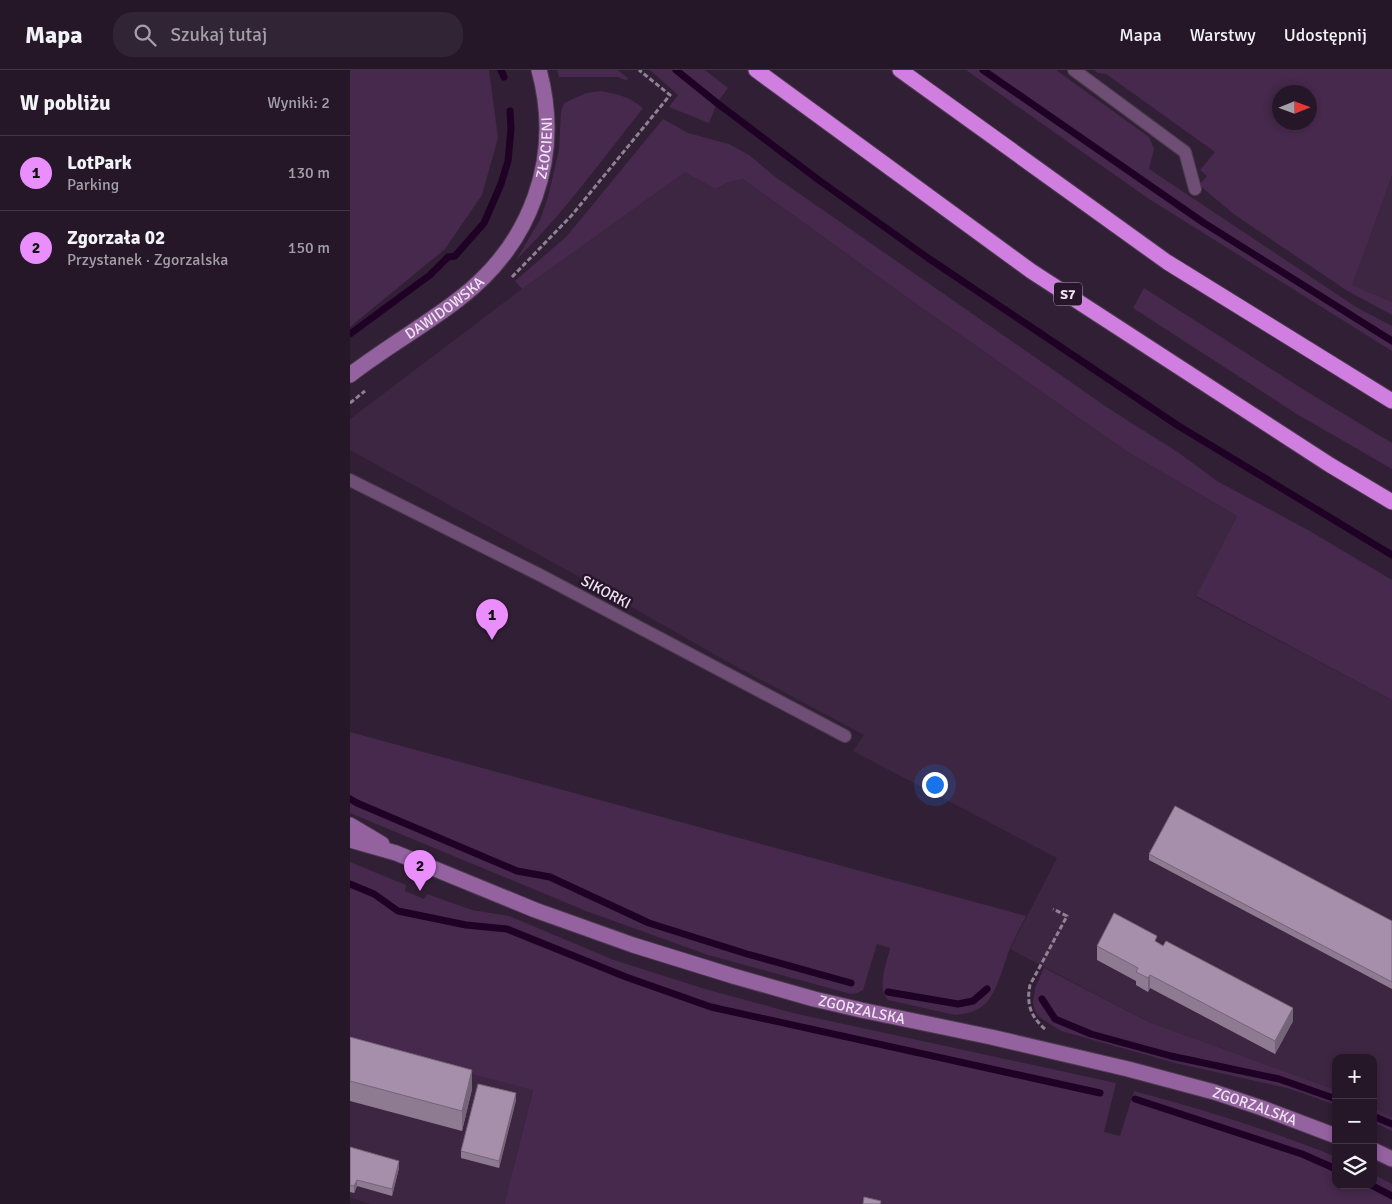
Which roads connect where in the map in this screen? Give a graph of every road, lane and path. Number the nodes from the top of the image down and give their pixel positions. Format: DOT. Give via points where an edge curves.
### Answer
graph roads {
  1 [pos="539,70"];
  2 [pos="638,70"];
  3 [pos="756,70"];
  4 [pos="900,70"];
  5 [pos="1074,70"];
  6 [pos="1195,189"];
  7 [pos="524,223"];
  8 [pos="516,274"];
  9 [pos="350,375"];
  10 [pos="1392,401"];
  11 [pos="350,480"];
  12 [pos="1392,502"];
  13 [pos="845,736"];
  14 [pos="350,825"];
  15 [pos="350,840"];
  16 [pos="396,853"];
  17 [pos="1053,909"];
  18 [pos="1050,1033"];
  19 [pos="1332,1135"];
  20 [pos="1377,1152"];
  21 [pos="1392,1159"];
  1 -- 7 [label="street, ZŁOCIENI" via="547,110 546,152 537,195"];
  2 -- 8 [label="path" via="670,95 572,215"];
  3 -- 12 [label="highway, S7" via="1031,271"];
  4 -- 10 [label="highway" via="1167,262"];
  5 -- 6 [label="lane" via="1185,152"];
  7 -- 9 [label="street, DAWIDOWSKA" via="493,268 475,286"];
  11 -- 13 [label="lane, SIKORKI" via="540,575"];
  14 -- 16 [label="street, ZGORZALSKA"];
  15 -- 16 [label="street, ZGORZALSKA"];
  16 -- 19 [label="street, ZGORZALSKA" via="553,916 733,976 814,999 1128,1069 1230,1098"];
  17 -- 18 [label="path" via="1067,916 1030,986 1028,996 1034,1018"];
  20 -- 21 [label="street"];
}
